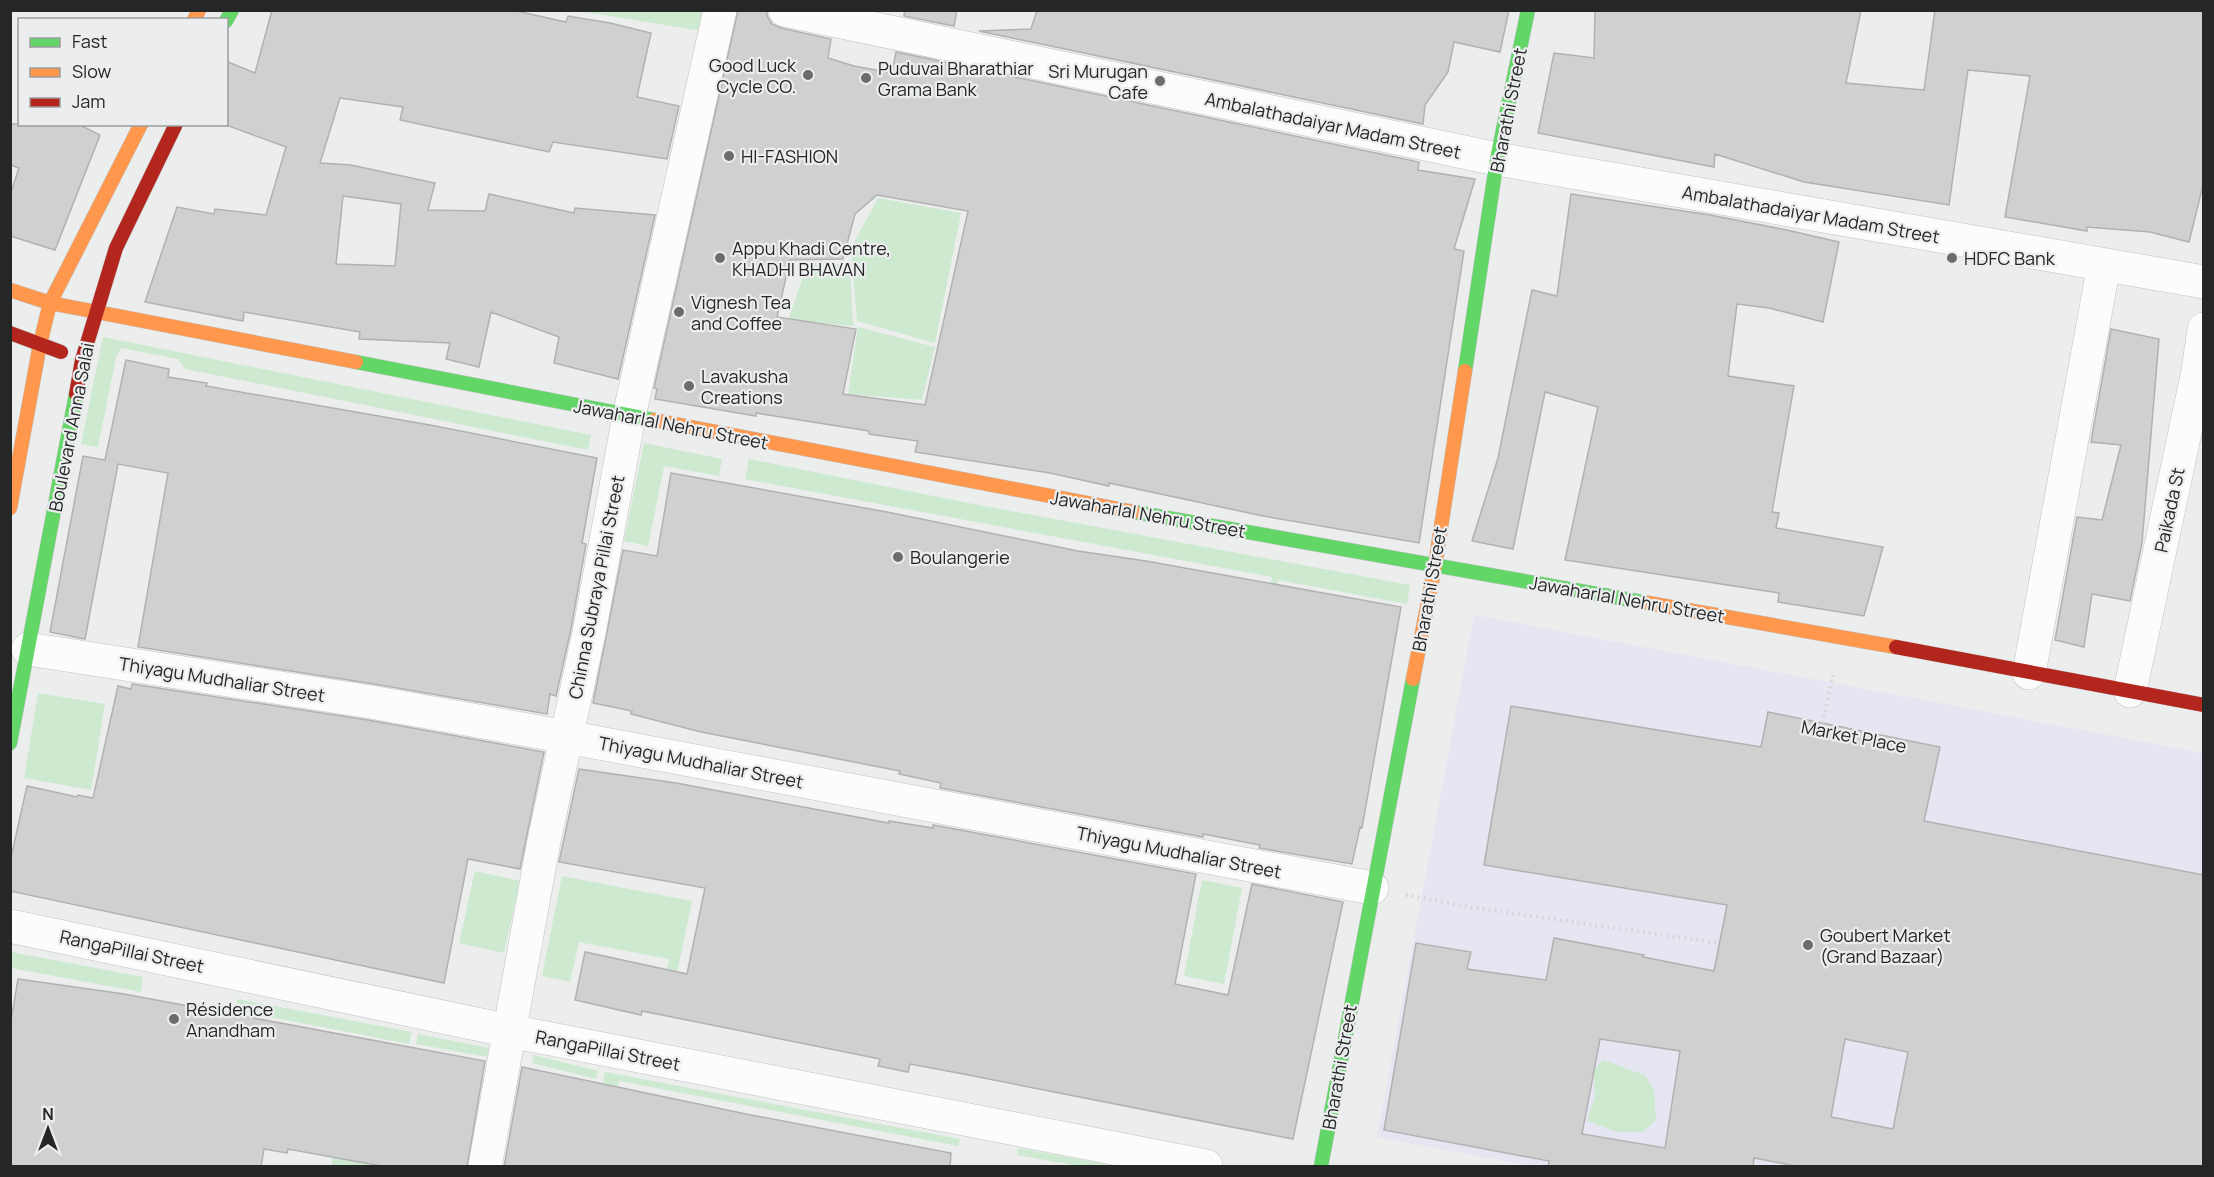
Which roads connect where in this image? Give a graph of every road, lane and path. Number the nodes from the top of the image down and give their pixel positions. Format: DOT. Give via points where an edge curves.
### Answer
graph roads {
  1 [pos="720,10"];
  2 [pos="785,10"];
  3 [pos="1528,10"];
  4 [pos="140,126"];
  5 [pos="175,126"];
  6 [pos="1497,159"];
  7 [pos="2104,265"];
  8 [pos="2204,282"];
  9 [pos="10,290"];
  10 [pos="50,303"];
  11 [pos="95,311"];
  12 [pos="2204,329"];
  13 [pos="10,333"];
  14 [pos="40,344"];
  15 [pos="82,360"];
  16 [pos="14,401"];
  17 [pos="629,416"];
  18 [pos="23,438"];
  19 [pos="10,508"];
  20 [pos="1435,566"];
  21 [pos="1841,637"];
  22 [pos="28,649"];
  23 [pos="2029,674"];
  24 [pos="2130,691"];
  25 [pos="2204,705"];
  26 [pos="1821,729"];
  27 [pos="567,737"];
  28 [pos="10,743"];
  29 [pos="1372,888"];
  30 [pos="10,926"];
  31 [pos="1740,946"];
  32 [pos="1874,974"];
  33 [pos="2204,1030"];
  34 [pos="510,1031"];
  35 [pos="485,1167"];
  36 [pos="1206,1167"];
  37 [pos="1321,1167"];
  1 -- 17 [label="street, Chinna Subraya Pillai Street"];
  2 -- 6 [label="street, Ambalathadaiyar Madam Street"];
  3 -- 6 [label="street, Bharathi Street"];
  4 -- 10 [label="street"];
  5 -- 11 [label="street, Boulevard Anna Salai" via="116,248"];
  6 -- 7 [label="street, Ambalathadaiyar Madam Street"];
  6 -- 20 [label="street, Bharathi Street"];
  7 -- 8 [label="street, Ambalathadaiyar Madam Street"];
  7 -- 23 [label="street"];
  9 -- 10 [label="street, Jawaharlal Nehru Street"];
  10 -- 11 [label="street, Jawaharlal Nehru Street"];
  10 -- 14 [label="street"];
  11 -- 15 [label="street, Boulevard Anna Salai"];
  11 -- 17 [label="street, Jawaharlal Nehru Street"];
  12 -- 24 [label="street, Paikada St"];
  13 -- 14 [label="street"];
  14 -- 15 [label="street"];
  14 -- 18 [label="street"];
  15 -- 22 [label="street, Boulevard Anna Salai"];
  16 -- 18 [label="street"];
  17 -- 20 [label="street, Jawaharlal Nehru Street"];
  17 -- 27 [label="street, Chinna Subraya Pillai Street"];
  18 -- 19 [label="street"];
  20 -- 21 [label="street, Jawaharlal Nehru Street"];
  20 -- 29 [label="street, Bharathi Street"];
  21 -- 23 [label="street, Jawaharlal Nehru Street"];
  21 -- 26 [label="path"];
  22 -- 27 [label="street, Thiyagu Mudhaliar Street" via="359,700"];
  22 -- 28 [label="street, Boulevard Anna Salai"];
  23 -- 24 [label="street, Jawaharlal Nehru Street"];
  24 -- 25 [label="street, Jawaharlal Nehru Street"];
  26 -- 31 [label="path, Market Place" via="1788,723"];
  26 -- 32 [label="path, Market Place" via="1918,748"];
  27 -- 29 [label="street, Thiyagu Mudhaliar Street"];
  27 -- 34 [label="street, Chinna Subraya Pillai Street"];
  29 -- 31 [label="path" via="1469,907"];
  29 -- 37 [label="street, Bharathi Street"];
  30 -- 34 [label="street, RangaPillai Street"];
  31 -- 32 [label="path"];
  32 -- 33 [label="path"];
  34 -- 35 [label="street, Chinna Subraya Pillai Street"];
  34 -- 36 [label="street, RangaPillai Street"];
}
